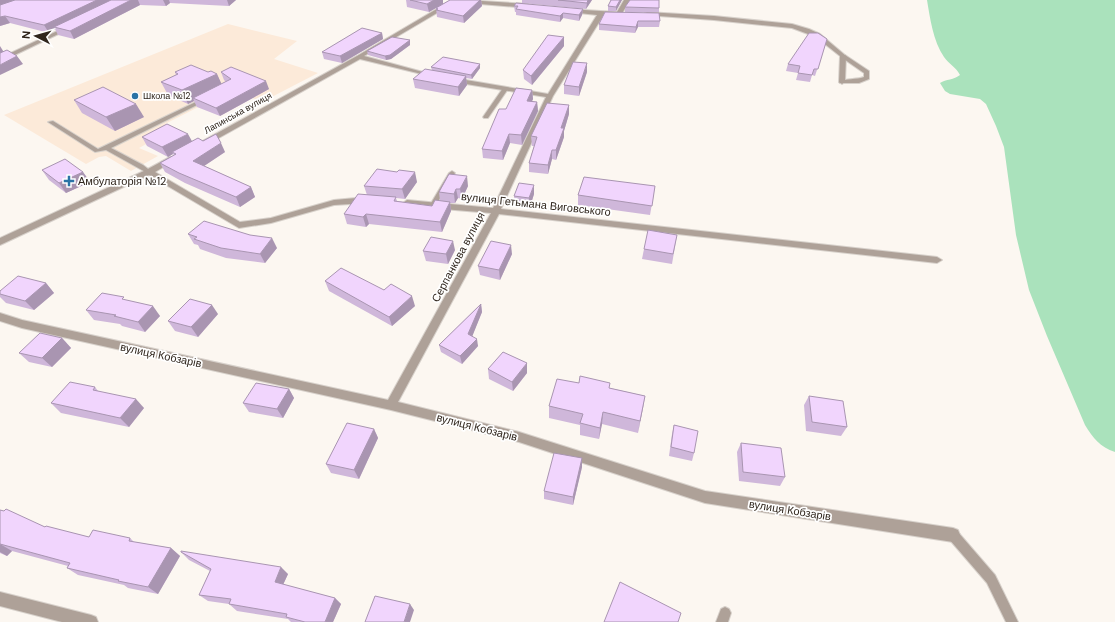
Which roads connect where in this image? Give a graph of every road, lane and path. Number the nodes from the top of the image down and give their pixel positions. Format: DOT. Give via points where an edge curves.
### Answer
graph roads {
  1 [pos="440,0"];
  2 [pos="456,0"];
  3 [pos="627,0"];
  4 [pos="534,7"];
  5 [pos="564,10"];
  6 [pos="601,14"];
  7 [pos="619,14"];
  8 [pos="626,14"];
  9 [pos="641,14"];
  10 [pos="76,24"];
  11 [pos="843,56"];
  12 [pos="359,57"];
  13 [pos="0,60"];
  14 [pos="842,82"];
  15 [pos="506,88"];
  16 [pos="213,96"];
  17 [pos="550,96"];
  18 [pos="486,117"];
  19 [pos="51,122"];
  20 [pos="198,145"];
  21 [pos="106,148"];
  22 [pos="177,157"];
  23 [pos="149,172"];
  24 [pos="452,173"];
  25 [pos="378,201"];
  26 [pos="402,203"];
  27 [pos="433,205"];
  28 [pos="496,211"];
  29 [pos="0,242"];
  30 [pos="937,260"];
  31 [pos="0,317"];
  32 [pos="391,405"];
  33 [pos="953,535"];
  34 [pos="0,599"];
  35 [pos="91,622"];
  36 [pos="1012,622"];
  1 -- 2 [label="street"];
  2 -- 4 [label="street"];
  2 -- 12 [label="street, Лапинська вулиця"];
  3 -- 7 [label="street"];
  5 -- 6 [label="street"];
  6 -- 7 [label="street"];
  6 -- 17 [label="street, Серпанкова вулиця"];
  7 -- 8 [label="street"];
  9 -- 11 [label="street" via="798,27 824,39"];
  10 -- 13 [label="street"];
  11 -- 14 [label="street"];
  11 -- 14 [label="lane" via="867,72 867,78"];
  12 -- 15 [label="street" via="444,78"];
  12 -- 20 [label="street, Лапинська вулиця"];
  15 -- 17 [label="street"];
  15 -- 18 [label="lane"];
  16 -- 21 [label="lane"];
  17 -- 28 [label="street, Серпанкова вулиця"];
  19 -- 21 [label="lane" via="97,151"];
  21 -- 23 [label="lane"];
  22 -- 23 [label="street"];
  23 -- 25 [label="street" via="239,225 256,224 343,200"];
  23 -- 29 [label="street"];
  24 -- 27 [label="lane"];
  26 -- 27 [label="street, вулиця Гетьмана Виговського"];
  27 -- 28 [label="street, вулиця Гетьмана Виговського"];
  28 -- 30 [label="street, вулиця Гетьмана Виговського"];
  28 -- 32 [label="street, Серпанкова вулиця"];
  31 -- 32 [label="street, вулиця Кобзарів"];
  32 -- 33 [label="street, вулиця Кобзарів" via="519,437 706,497"];
  33 -- 36 [label="lane" via="991,578"];
  34 -- 35 [label="street"];
}
